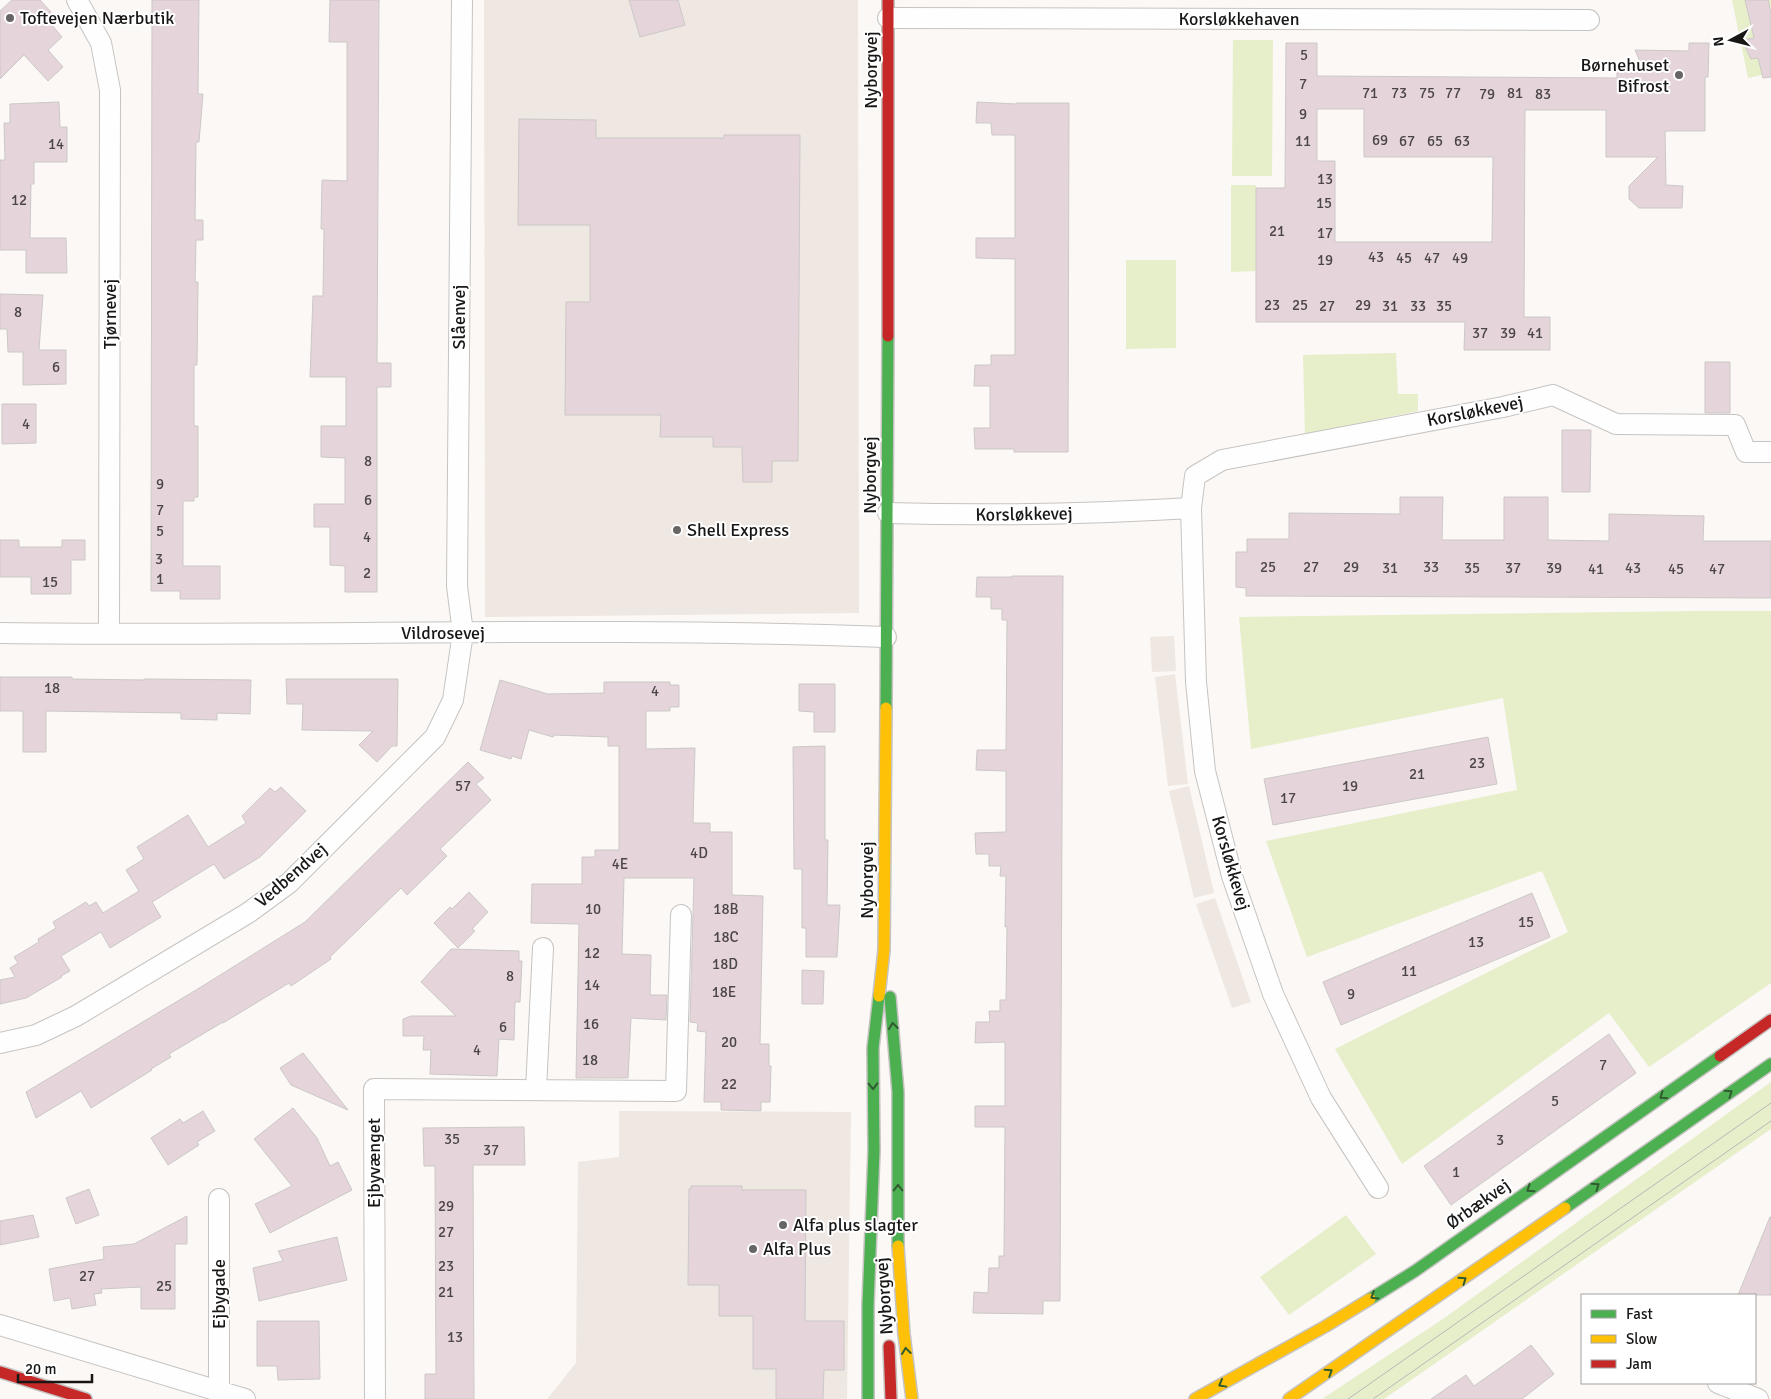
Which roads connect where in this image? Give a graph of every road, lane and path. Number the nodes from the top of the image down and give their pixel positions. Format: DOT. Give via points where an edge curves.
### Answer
graph roads {
  1 [pos="77,0"];
  2 [pos="462,0"];
  3 [pos="888,9"];
  4 [pos="1589,20"];
  5 [pos="1771,452"];
  6 [pos="1191,508"];
  7 [pos="888,513"];
  8 [pos="0,633"];
  9 [pos="463,633"];
  10 [pos="109,634"];
  11 [pos="886,637"];
  12 [pos="681,915"];
  13 [pos="543,948"];
  14 [pos="884,950"];
  15 [pos="1771,1020"];
  16 [pos="0,1044"];
  17 [pos="1771,1064"];
  18 [pos="536,1090"];
  19 [pos="874,1150"];
  20 [pos="1378,1188"];
  21 [pos="219,1199"];
  22 [pos="882,1245"];
  23 [pos="0,1325"];
  24 [pos="1326,1326"];
  25 [pos="888,1331"];
  26 [pos="0,1372"];
  27 [pos="1720,1384"];
  28 [pos="219,1390"];
  29 [pos="1228,1393"];
  30 [pos="86,1399"];
  31 [pos="245,1399"];
  32 [pos="375,1399"];
  33 [pos="868,1399"];
  34 [pos="891,1399"];
  35 [pos="912,1399"];
  36 [pos="1195,1399"];
  37 [pos="1288,1399"];
  38 [pos="1758,1399"];
  1 -- 10 [label="street, Tjørnevej" via="101,42 110,90"];
  2 -- 9 [label="street, Slåenvej" via="457,586"];
  3 -- 4 [label="street, Korsløkkehaven"];
  3 -- 7 [label="street, Nyborgvej"];
  5 -- 6 [label="street, Korsløkkevej" via="1746,452 1735,425 1616,424 1553,395 1222,460 1195,476"];
  6 -- 7 [label="street, Korsløkkevej" via="1091,514"];
  6 -- 20 [label="street, Korsløkkevej" via="1196,682 1205,771 1232,876 1273,994 1313,1081"];
  7 -- 11 [label="street, Nyborgvej"];
  8 -- 10 [label="street, Vildrosevej"];
  9 -- 10 [label="street, Vildrosevej"];
  9 -- 11 [label="street, Vildrosevej" via="756,633"];
  9 -- 16 [label="street, Vedbendvej" via="453,700 435,737 288,883 248,913 76,1016 36,1035"];
  11 -- 14 [label="street, Nyborgvej"];
  12 -- 18 [label="street, Ejbyvænget" via="676,1091"];
  13 -- 18 [label="street"];
  14 -- 19 [label="street, Nyborgvej, one-way" via="873,1048"];
  35 -- 14 [label="street, Nyborgvej, one-way" via="898,1258 896,1055"];
  15 -- 24 [label="street, Ørbækvej, one-way" via="1415,1271"];
  37 -- 17 [label="street, one-way"];
  18 -- 32 [label="street, Ejbyvænget" via="374,1089"];
  19 -- 22 [label="street"];
  19 -- 33 [label="street, Nyborgvej"];
  21 -- 28 [label="street, Ejbygade"];
  23 -- 28 [label="street"];
  24 -- 29 [label="street"];
  24 -- 36 [label="street, Ørbækvej, one-way"];
  25 -- 34 [label="street"];
  26 -- 30 [label="street"];
  27 -- 38 [label="street"];
  28 -- 31 [label="street"];
}
